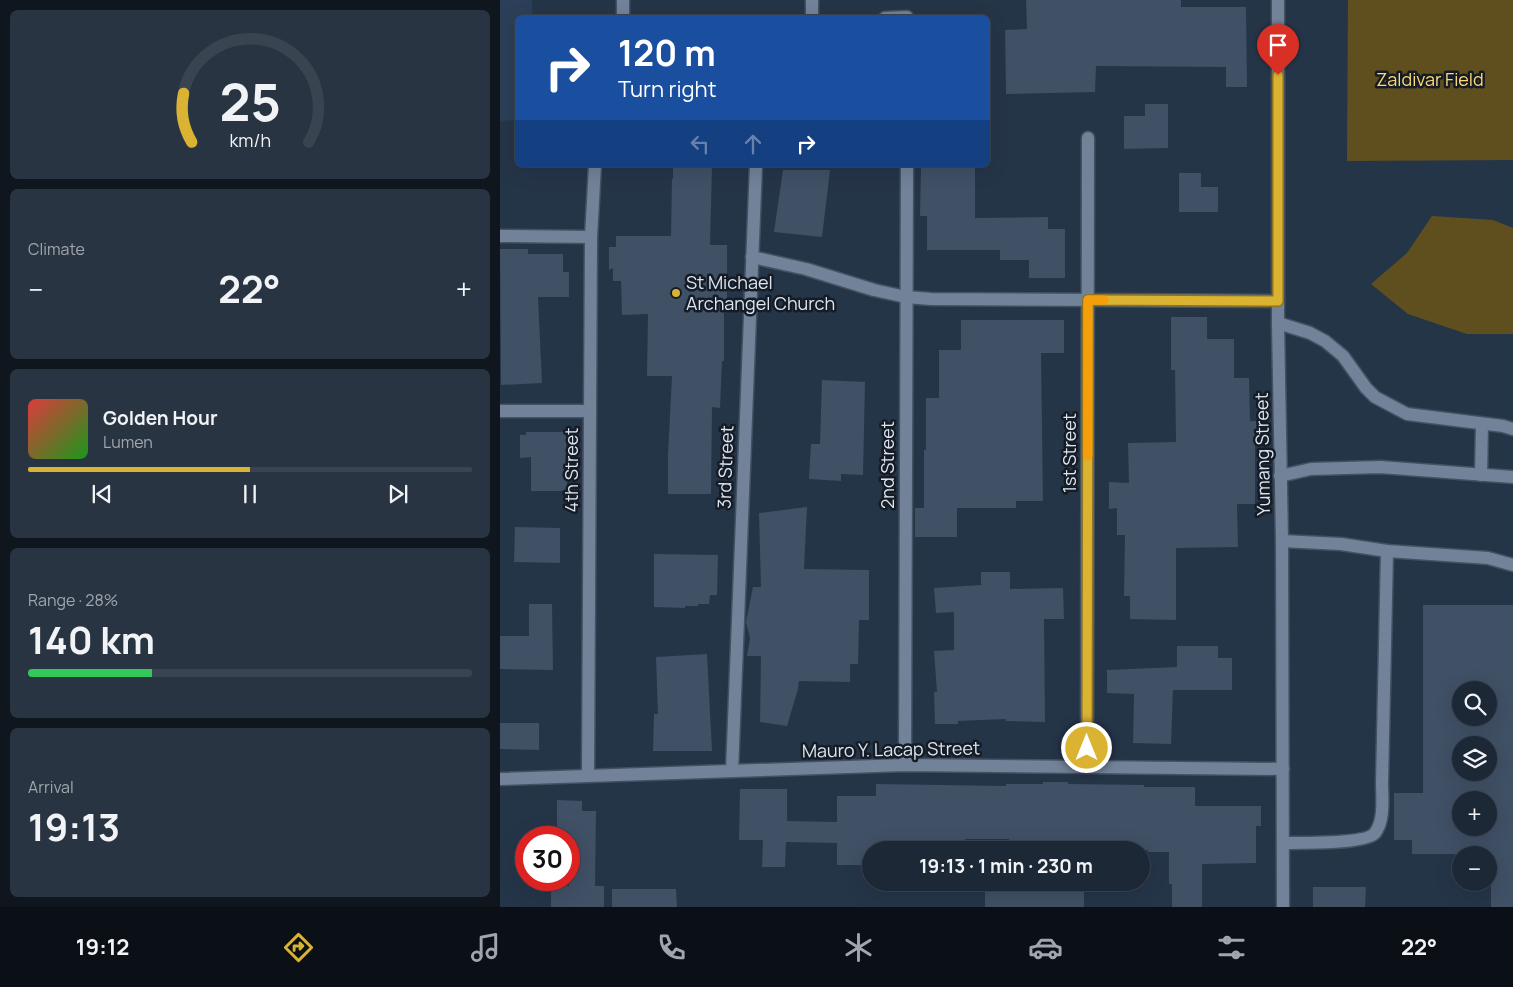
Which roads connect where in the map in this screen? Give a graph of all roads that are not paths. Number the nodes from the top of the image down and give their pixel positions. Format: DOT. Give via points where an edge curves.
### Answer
graph roads {
  1 [pos="622,0"];
  2 [pos="812,0"];
  3 [pos="1278,0"];
  4 [pos="623,15"];
  5 [pos="812,15"];
  6 [pos="1088,138"];
  7 [pos="595,167"];
  8 [pos="756,167"];
  9 [pos="907,167"];
  10 [pos="500,236"];
  11 [pos="591,237"];
  12 [pos="752,257"];
  13 [pos="906,297"];
  14 [pos="1088,300"];
  15 [pos="1278,301"];
  16 [pos="1278,323"];
  17 [pos="500,411"];
  18 [pos="590,411"];
  19 [pos="1482,424"];
  20 [pos="1513,429"];
  21 [pos="1481,475"];
  22 [pos="1280,476"];
  23 [pos="1513,477"];
  24 [pos="1282,541"];
  25 [pos="1387,551"];
  26 [pos="1513,564"];
  27 [pos="905,765"];
  28 [pos="1087,767"];
  29 [pos="1283,769"];
  30 [pos="732,771"];
  31 [pos="588,776"];
  32 [pos="500,780"];
  33 [pos="1283,843"];
  34 [pos="1284,907"];
  1 -- 4 [label="street"];
  2 -- 5 [label="street"];
  3 -- 15 [label="street, Yumang Street"];
  6 -- 14 [label="street, 1st Street"];
  7 -- 11 [label="street, 4th Street"];
  8 -- 12 [label="street, 3rd Street"];
  9 -- 13 [label="street, 2nd Street"];
  10 -- 11 [label="street"];
  11 -- 18 [label="street, 4th Street"];
  12 -- 13 [label="street" via="806,268"];
  12 -- 30 [label="street, 3rd Street"];
  13 -- 14 [label="street" via="931,300"];
  13 -- 27 [label="street, 2nd Street"];
  14 -- 15 [label="street"];
  14 -- 28 [label="street, 1st Street"];
  15 -- 16 [label="street, Yumang Street"];
  16 -- 19 [label="street" via="1325,341 1343,356 1375,397 1407,414"];
  16 -- 22 [label="street, Yumang Street"];
  17 -- 18 [label="street"];
  18 -- 31 [label="street, 4th Street"];
  19 -- 20 [label="street"];
  19 -- 21 [label="street"];
  21 -- 22 [label="street" via="1342,468 1311,469"];
  21 -- 23 [label="street"];
  22 -- 24 [label="street, Yumang Street"];
  24 -- 25 [label="street" via="1340,544"];
  24 -- 29 [label="street, Yumang Street"];
  25 -- 26 [label="street" via="1488,558"];
  25 -- 33 [label="street" via="1381,816 1378,827 1368,838"];
  27 -- 28 [label="street, Mauro Y. Lacap Street"];
  27 -- 30 [label="street, Mauro Y. Lacap Street"];
  28 -- 29 [label="street, Mauro Y. Lacap Street"];
  29 -- 33 [label="street, Yumang Street"];
  30 -- 31 [label="street, Mauro Y. Lacap Street"];
  31 -- 32 [label="street, Mauro Y. Lacap Street"];
  33 -- 34 [label="street, Yumang Street"];
}
